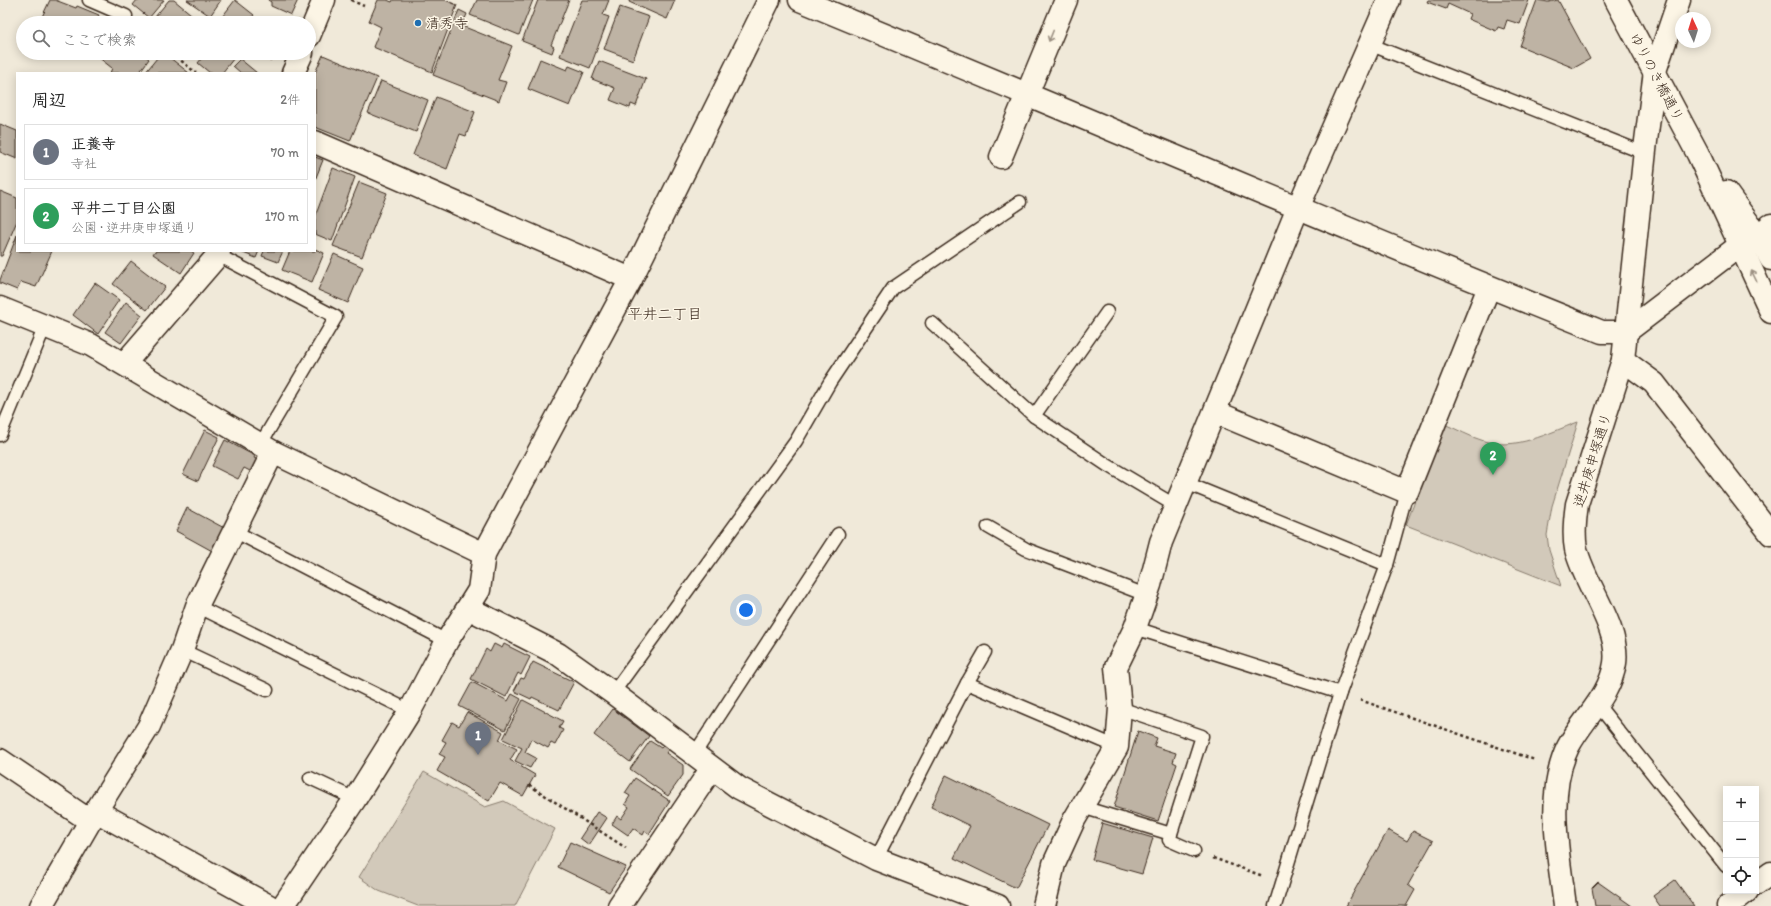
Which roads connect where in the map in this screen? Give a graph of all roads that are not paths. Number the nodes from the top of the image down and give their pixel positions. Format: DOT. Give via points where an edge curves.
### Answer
graph roads {
  1 [pos="89,0"];
  2 [pos="324,0"];
  3 [pos="769,0"];
  4 [pos="800,0"];
  5 [pos="1066,0"];
  6 [pos="1388,0"];
  7 [pos="1616,0"];
  8 [pos="1679,0"];
  9 [pos="126,16"];
  10 [pos="316,19"];
  11 [pos="1369,44"];
  12 [pos="299,60"];
  13 [pos="1655,71"];
  14 [pos="293,72"];
  15 [pos="1027,93"];
  16 [pos="316,142"];
  17 [pos="1644,153"];
  18 [pos="1001,157"];
  19 [pos="1020,202"];
  20 [pos="1298,208"];
  21 [pos="1756,236"];
  22 [pos="219,253"];
  23 [pos="1771,259"];
  24 [pos="631,279"];
  25 [pos="1489,287"];
  26 [pos="0,308"];
  27 [pos="1106,312"];
  28 [pos="1771,312"];
  29 [pos="932,323"];
  30 [pos="44,326"];
  31 [pos="1626,332"];
  32 [pos="1624,360"];
  33 [pos="124,364"];
  34 [pos="1215,412"];
  35 [pos="1034,416"];
  36 [pos="0,435"];
  37 [pos="267,449"];
  38 [pos="1186,482"];
  39 [pos="1407,492"];
  40 [pos="1176,506"];
  41 [pos="988,527"];
  42 [pos="234,531"];
  43 [pos="838,534"];
  44 [pos="1771,534"];
  45 [pos="484,554"];
  46 [pos="1387,566"];
  47 [pos="1146,595"];
  48 [pos="197,606"];
  49 [pos="468,608"];
  50 [pos="1135,628"];
  51 [pos="447,641"];
  52 [pos="182,650"];
  53 [pos="985,652"];
  54 [pos="967,683"];
  55 [pos="267,690"];
  56 [pos="614,693"];
  57 [pos="1340,693"];
  58 [pos="1598,705"];
  59 [pos="1120,708"];
  60 [pos="410,711"];
  61 [pos="1117,747"];
  62 [pos="695,753"];
  63 [pos="0,760"];
  64 [pos="712,768"];
  65 [pos="310,778"];
  66 [pos="355,799"];
  67 [pos="1082,807"];
  68 [pos="93,816"];
  69 [pos="1171,834"];
  70 [pos="1194,850"];
  71 [pos="876,859"];
  72 [pos="1723,862"];
  73 [pos="1771,873"];
  74 [pos="1759,885"];
  75 [pos="1749,894"];
  76 [pos="41,906"];
  77 [pos="269,906"];
  78 [pos="283,906"];
  79 [pos="619,906"];
  80 [pos="998,906"];
  81 [pos="1044,906"];
  82 [pos="1275,906"];
  83 [pos="1565,906"];
  84 [pos="1728,906"];
  1 -- 9 [label="lane"];
  2 -- 10 [label="street"];
  3 -- 24 [label="street"];
  4 -- 15 [label="street"];
  5 -- 15 [label="street, one-way"];
  6 -- 11 [label="street"];
  7 -- 13 [label="street, ゆりのき橋通り"];
  8 -- 13 [label="street, 逆井庚申塚通り"];
  11 -- 17 [label="lane"];
  11 -- 20 [label="street"];
  12 -- 14 [label="street"];
  13 -- 17 [label="street, 逆井庚申塚通り"];
  13 -- 21 [label="street, ゆりのき橋通り" via="1698,154"];
  15 -- 18 [label="street"];
  15 -- 20 [label="street"];
  16 -- 24 [label="street"];
  17 -- 31 [label="street, 逆井庚申塚通り"];
  19 -- 56 [label="lane" via="893,288 830,382 796,441"];
  20 -- 25 [label="street"];
  20 -- 34 [label="street"];
  21 -- 23 [label="street, ゆりのき橋通り"];
  28 -- 21 [label="street, ゆりのき橋通り, one-way"];
  21 -- 31 [label="street"];
  22 -- 33 [label="street"];
  22 -- 37 [label="lane" via="336,317"];
  24 -- 45 [label="street"];
  25 -- 31 [label="street" via="1602,332"];
  25 -- 39 [label="street"];
  26 -- 30 [label="street"];
  27 -- 35 [label="lane"];
  29 -- 35 [label="lane"];
  30 -- 33 [label="street" via="91,344"];
  30 -- 36 [label="lane"];
  31 -- 32 [label="street, 逆井庚申塚通り"];
  32 -- 44 [label="street" via="1654,383"];
  32 -- 58 [label="street, 逆井庚申塚通り" via="1577,504 1575,527 1578,555 1613,641 1615,662 1610,682"];
  33 -- 37 [label="street"];
  34 -- 38 [label="street"];
  34 -- 39 [label="street"];
  35 -- 40 [label="lane" via="1108,466"];
  37 -- 42 [label="street"];
  37 -- 45 [label="street"];
  38 -- 40 [label="street"];
  38 -- 46 [label="lane"];
  39 -- 46 [label="lane"];
  40 -- 47 [label="street" via="1161,542"];
  41 -- 47 [label="lane" via="1026,549"];
  42 -- 48 [label="street"];
  42 -- 51 [label="lane"];
  43 -- 62 [label="lane"];
  45 -- 49 [label="street" via="479,590"];
  46 -- 57 [label="lane"];
  47 -- 50 [label="street"];
  48 -- 52 [label="street"];
  48 -- 60 [label="lane"];
  49 -- 51 [label="street"];
  49 -- 56 [label="street" via="558,654"];
  50 -- 57 [label="lane"];
  50 -- 59 [label="street" via="1116,667"];
  51 -- 60 [label="street"];
  52 -- 55 [label="lane"];
  52 -- 68 [label="street" via="149,726"];
  53 -- 54 [label="lane"];
  54 -- 61 [label="lane"];
  54 -- 71 [label="lane"];
  56 -- 62 [label="street"];
  57 -- 82 [label="lane"];
  58 -- 72 [label="lane"];
  58 -- 83 [label="street, 逆井庚申塚通り" via="1568,747 1560,768 1556,797 1556,837"];
  59 -- 61 [label="street"];
  59 -- 69 [label="lane" via="1202,736"];
  60 -- 66 [label="street"];
  61 -- 67 [label="street"];
  62 -- 64 [label="street"];
  63 -- 68 [label="street"];
  64 -- 71 [label="street" via="739,788"];
  64 -- 79 [label="street"];
  65 -- 66 [label="lane"];
  66 -- 78 [label="street"];
  67 -- 69 [label="lane"];
  67 -- 81 [label="street" via="1054,864"];
  68 -- 76 [label="street"];
  68 -- 77 [label="street"];
  69 -- 70 [label="lane" via="1169,840"];
  71 -- 80 [label="street"];
  73 -- 74 [label="street"];
  75 -- 84 [label="street"];
}
